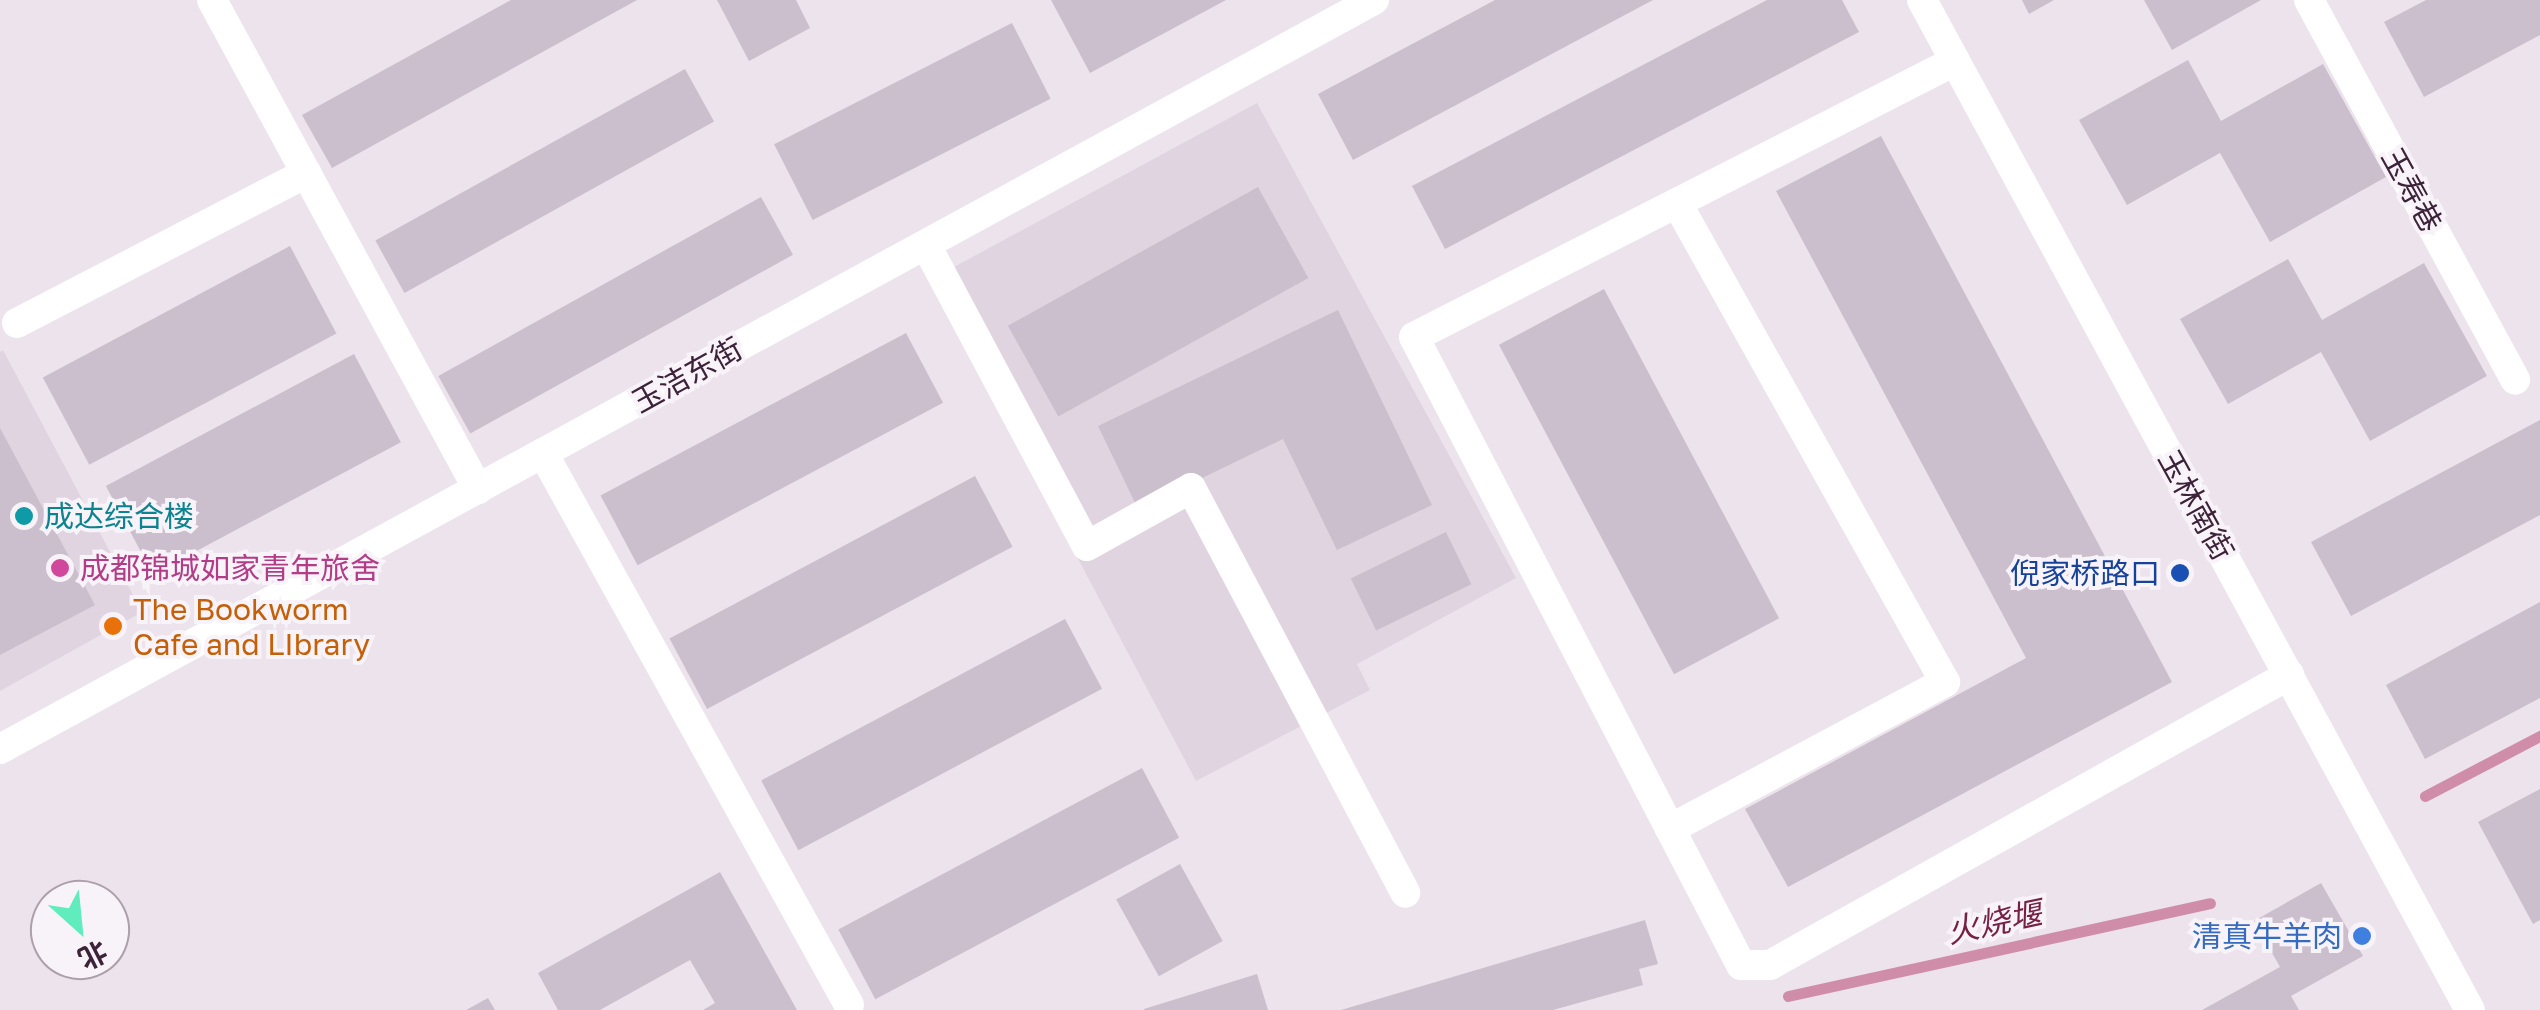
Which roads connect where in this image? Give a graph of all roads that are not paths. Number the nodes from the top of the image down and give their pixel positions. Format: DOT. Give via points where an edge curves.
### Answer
graph roads {
  1 [pos="212,0"];
  2 [pos="1374,0"];
  3 [pos="1922,0"];
  4 [pos="2308,0"];
  5 [pos="1955,61"];
  6 [pos="306,173"];
  7 [pos="1677,203"];
  8 [pos="926,245"];
  9 [pos="17,323"];
  10 [pos="2516,380"];
  11 [pos="543,453"];
  12 [pos="478,489"];
  13 [pos="2288,675"];
  14 [pos="0,749"];
  15 [pos="1670,829"];
  16 [pos="1405,894"];
  17 [pos="849,1005"];
  18 [pos="2470,1010"];
  1 -- 6 [label="street"];
  2 -- 8 [label="street, 玉洁东街"];
  3 -- 5 [label="street, 玉林南街"];
  4 -- 10 [label="street, 玉寿巷"];
  5 -- 7 [label="street"];
  5 -- 13 [label="street, 玉林南街"];
  6 -- 9 [label="street"];
  6 -- 12 [label="street"];
  7 -- 15 [label="street" via="1414,337"];
  7 -- 15 [label="street" via="1945,682"];
  8 -- 11 [label="street, 玉洁东街"];
  8 -- 16 [label="street" via="1087,546 1191,488"];
  11 -- 12 [label="street, 玉洁东街"];
  11 -- 17 [label="street"];
  12 -- 14 [label="street, 玉洁东街"];
  13 -- 15 [label="street" via="1770,965 1741,964"];
  13 -- 18 [label="street, 玉林南街"];
}
